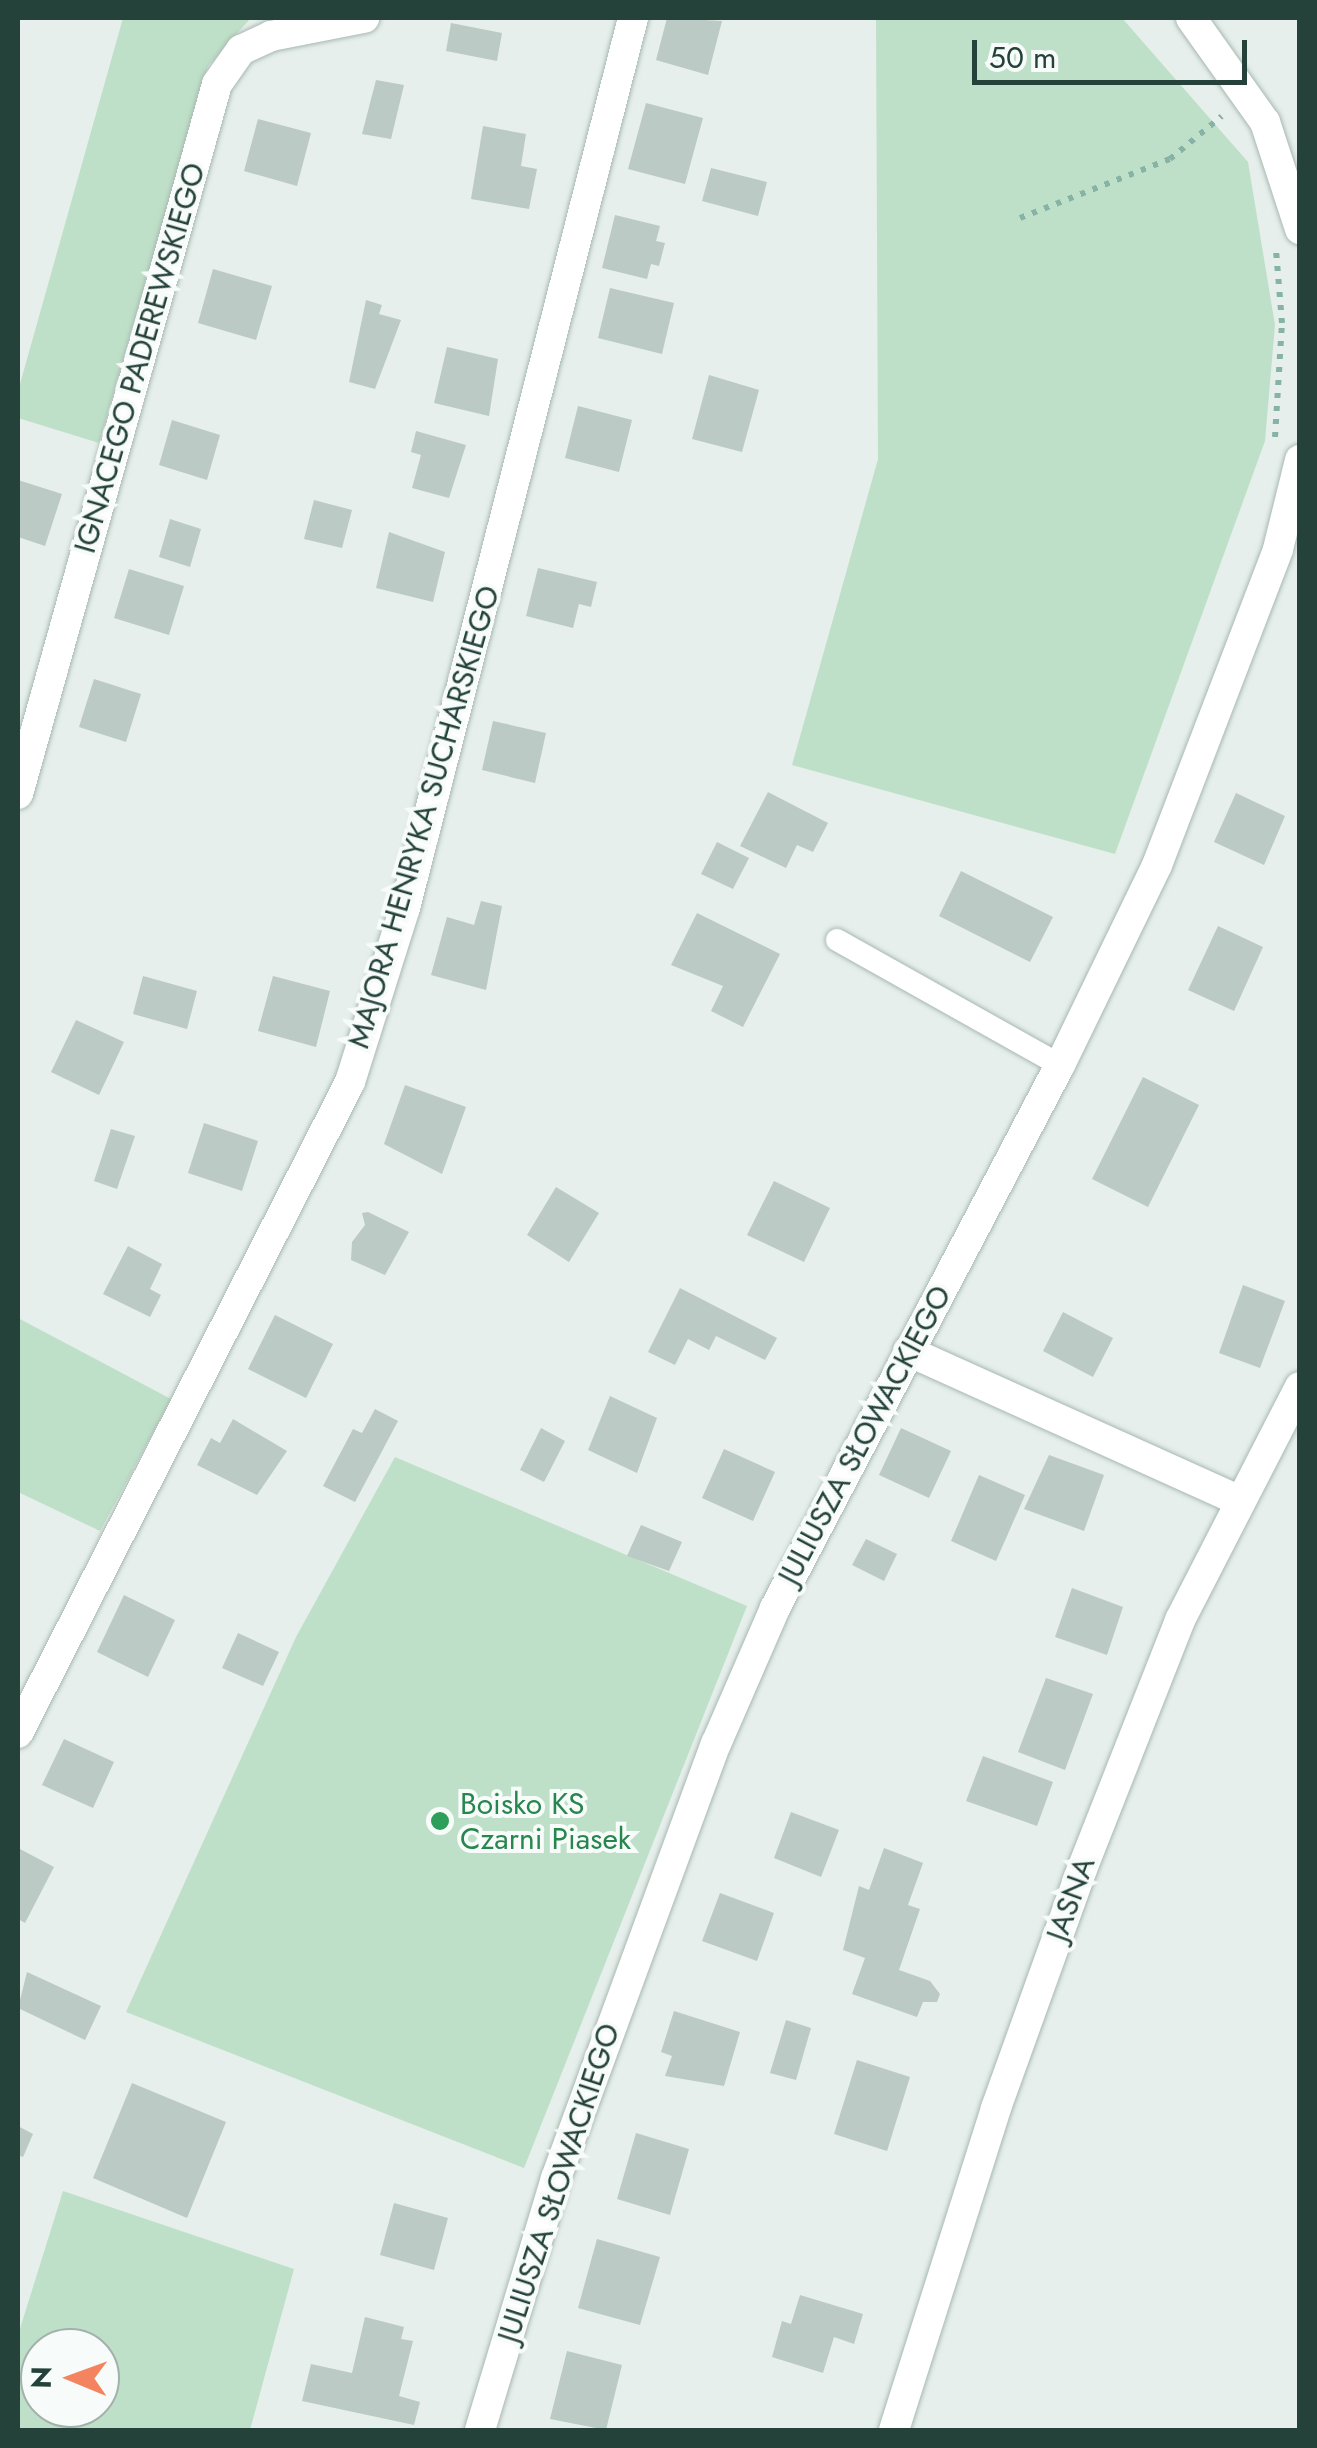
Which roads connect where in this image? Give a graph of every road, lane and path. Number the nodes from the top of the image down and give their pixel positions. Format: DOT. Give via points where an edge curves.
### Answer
graph roads {
  1 [pos="364,18"];
  2 [pos="633,18"];
  3 [pos="1192,18"];
  4 [pos="1221,101"];
  5 [pos="1228,111"];
  6 [pos="1236,124"];
  7 [pos="1294,177"];
  8 [pos="1020,218"];
  9 [pos="1287,231"];
  10 [pos="1285,458"];
  11 [pos="18,794"];
  12 [pos="838,940"];
  13 [pos="1060,1065"];
  14 [pos="908,1351"];
  15 [pos="1300,1387"];
  16 [pos="1240,1502"];
  17 [pos="18,1733"];
  18 [pos="480,2430"];
  19 [pos="894,2430"];
  1 -- 11 [label="street, IGNACEGO PADEREWSKIEGO" via="271,36 241,50 217,84"];
  2 -- 17 [label="street, MAJORA HENRYKA SUCHARSKIEGO" via="405,908 350,1082"];
  3 -- 7 [label="street" via="1232,67"];
  4 -- 5 [label="path"];
  5 -- 6 [label="path"];
  5 -- 8 [label="path" via="1170,158"];
  7 -- 9 [label="street"];
  9 -- 10 [label="path"];
  10 -- 13 [label="street, JULIUSZA SŁOWACKIEGO" via="1278,549 1157,865"];
  12 -- 13 [label="lane"];
  13 -- 14 [label="street, JULIUSZA SŁOWACKIEGO"];
  14 -- 16 [label="street"];
  14 -- 18 [label="street, JULIUSZA SŁOWACKIEGO" via="775,1608 656,1894 556,2178"];
  15 -- 16 [label="street, JASNA"];
  16 -- 19 [label="street, JASNA" via="1180,1620 1082,1869 996,2108"];
}
